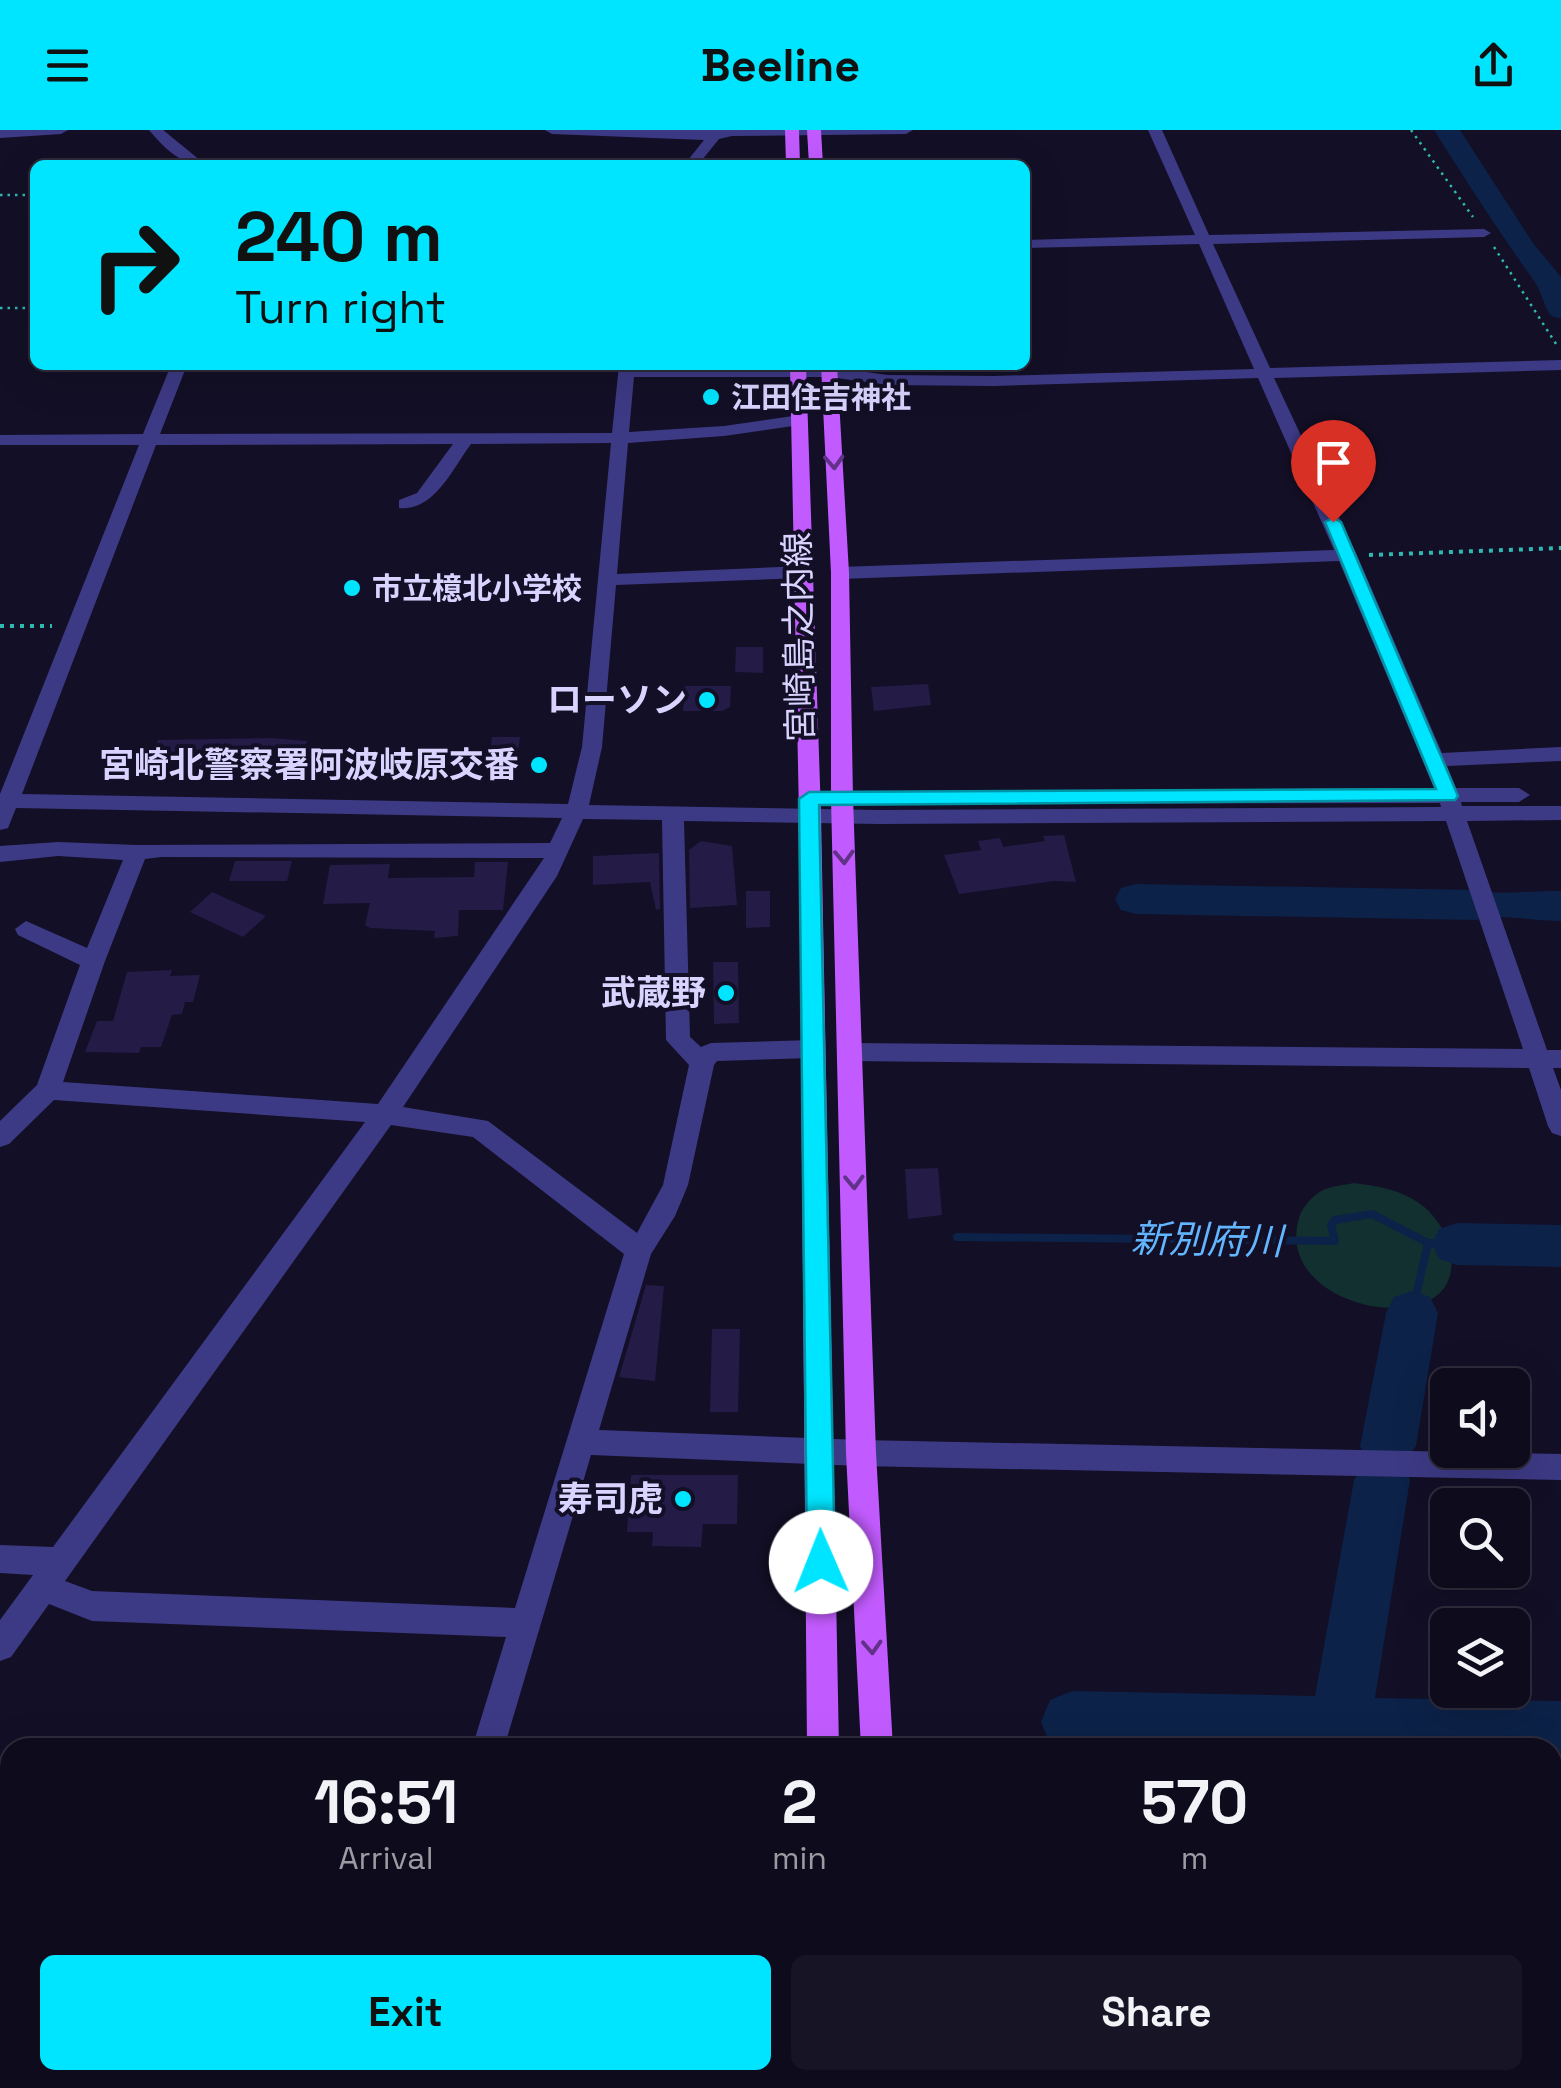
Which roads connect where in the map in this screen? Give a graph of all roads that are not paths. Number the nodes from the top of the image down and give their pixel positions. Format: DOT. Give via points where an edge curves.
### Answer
graph roads {
  1 [pos="61,130"];
  2 [pos="156,130"];
  3 [pos="552,130"];
  4 [pos="792,130"];
  5 [pos="814,130"];
  6 [pos="906,130"];
  7 [pos="1155,130"];
  8 [pos="0,134"];
  9 [pos="714,136"];
  10 [pos="192,160"];
  11 [pos="694,160"];
  12 [pos="793,160"];
  13 [pos="816,160"];
  14 [pos="1484,232"];
  15 [pos="1206,240"];
  16 [pos="1030,244"];
  17 [pos="1561,364"];
  18 [pos="177,370"];
  19 [pos="627,370"];
  20 [pos="799,370"];
  21 [pos="829,370"];
  22 [pos="834,370"];
  23 [pos="1264,372"];
  24 [pos="800,420"];
  25 [pos="466,438"];
  26 [pos="621,438"];
  27 [pos="0,440"];
  28 [pos="149,440"];
  29 [pos="405,504"];
  30 [pos="1348,556"];
  31 [pos="803,572"];
  32 [pos="840,574"];
  33 [pos="606,580"];
  34 [pos="1561,754"];
  35 [pos="1435,760"];
  36 [pos="1561,795"];
  37 [pos="5,801"];
  38 [pos="1451,804"];
  39 [pos="577,805"];
  40 [pos="809,807"];
  41 [pos="842,807"];
  42 [pos="1561,813"];
  43 [pos="674,814"];
  44 [pos="0,823"];
  45 [pos="558,851"];
  46 [pos="137,853"];
  47 [pos="0,854"];
  48 [pos="26,929"];
  49 [pos="93,960"];
  50 [pos="812,1049"];
  51 [pos="850,1052"];
  52 [pos="1550,1059"];
  53 [pos="702,1062"];
  54 [pos="48,1090"];
  55 [pos="385,1114"];
  56 [pos="1561,1126"];
  57 [pos="0,1137"];
  58 [pos="639,1250"];
  59 [pos="579,1442"];
  60 [pos="820,1450"];
  61 [pos="861,1453"];
  62 [pos="1561,1467"];
  63 [pos="0,1558"];
  64 [pos="51,1574"];
  65 [pos="525,1623"];
  66 [pos="0,1646"];
  67 [pos="491,1738"];
  68 [pos="824,1738"];
  69 [pos="876,1738"];
  1 -- 8 [label="street"];
  2 -- 10 [label="street"];
  3 -- 9 [label="street"];
  4 -- 5 [label="street"];
  4 -- 9 [label="street"];
  4 -- 12 [label="main road"];
  5 -- 6 [label="street"];
  5 -- 13 [label="main road"];
  7 -- 15 [label="street"];
  9 -- 11 [label="street"];
  14 -- 15 [label="street"];
  15 -- 16 [label="street"];
  15 -- 23 [label="street"];
  17 -- 23 [label="street"];
  18 -- 28 [label="street"];
  19 -- 26 [label="street"];
  20 -- 24 [label="main road, 宮崎島之内線"];
  21 -- 32 [label="main road, 宮崎島之内線, one-way"];
  22 -- 23 [label="street" via="888,380 994,381"];
  23 -- 30 [label="street"];
  24 -- 26 [label="street"];
  24 -- 31 [label="main road, 宮崎島之内線"];
  25 -- 26 [label="street"];
  25 -- 28 [label="street"];
  25 -- 29 [label="street" via="433,470 422,496"];
  26 -- 33 [label="street"];
  27 -- 28 [label="street"];
  28 -- 37 [label="street"];
  30 -- 32 [label="street"];
  30 -- 35 [label="street"];
  31 -- 33 [label="street"];
  31 -- 40 [label="main road, 宮崎島之内線"];
  32 -- 41 [label="main road, 宮崎島之内線"];
  33 -- 39 [label="street" via="592,747"];
  34 -- 35 [label="street"];
  35 -- 38 [label="street"];
  36 -- 38 [label="street"];
  37 -- 39 [label="street"];
  37 -- 44 [label="street"];
  38 -- 41 [label="street"];
  38 -- 42 [label="street"];
  38 -- 52 [label="street"];
  39 -- 40 [label="street"];
  39 -- 43 [label="street"];
  39 -- 45 [label="street"];
  40 -- 41 [label="street"];
  40 -- 43 [label="street"];
  40 -- 50 [label="main road, 宮崎島之内線"];
  41 -- 51 [label="main road, 宮崎島之内線, one-way"];
  43 -- 53 [label="street" via="678,1040"];
  45 -- 46 [label="street"];
  45 -- 55 [label="street"];
  46 -- 47 [label="street"];
  46 -- 49 [label="street"];
  48 -- 49 [label="street"];
  49 -- 54 [label="street"];
  50 -- 53 [label="street" via="722,1050"];
  50 -- 60 [label="main road, 宮崎島之内線"];
  51 -- 52 [label="street"];
  51 -- 61 [label="main road, 宮崎島之内線, one-way"];
  52 -- 56 [label="street"];
  53 -- 58 [label="street" via="681,1174"];
  54 -- 55 [label="street"];
  54 -- 57 [label="street"];
  55 -- 58 [label="street" via="479,1128"];
  55 -- 64 [label="street"];
  58 -- 59 [label="street"];
  59 -- 60 [label="street"];
  59 -- 65 [label="street"];
  60 -- 61 [label="street"];
  60 -- 68 [label="main road, 宮崎島之内線"];
  61 -- 62 [label="street"];
  61 -- 69 [label="main road, 宮崎島之内線, one-way"];
  63 -- 64 [label="street"];
  64 -- 65 [label="street" via="92,1606"];
  64 -- 66 [label="street"];
  65 -- 67 [label="street"];
}
